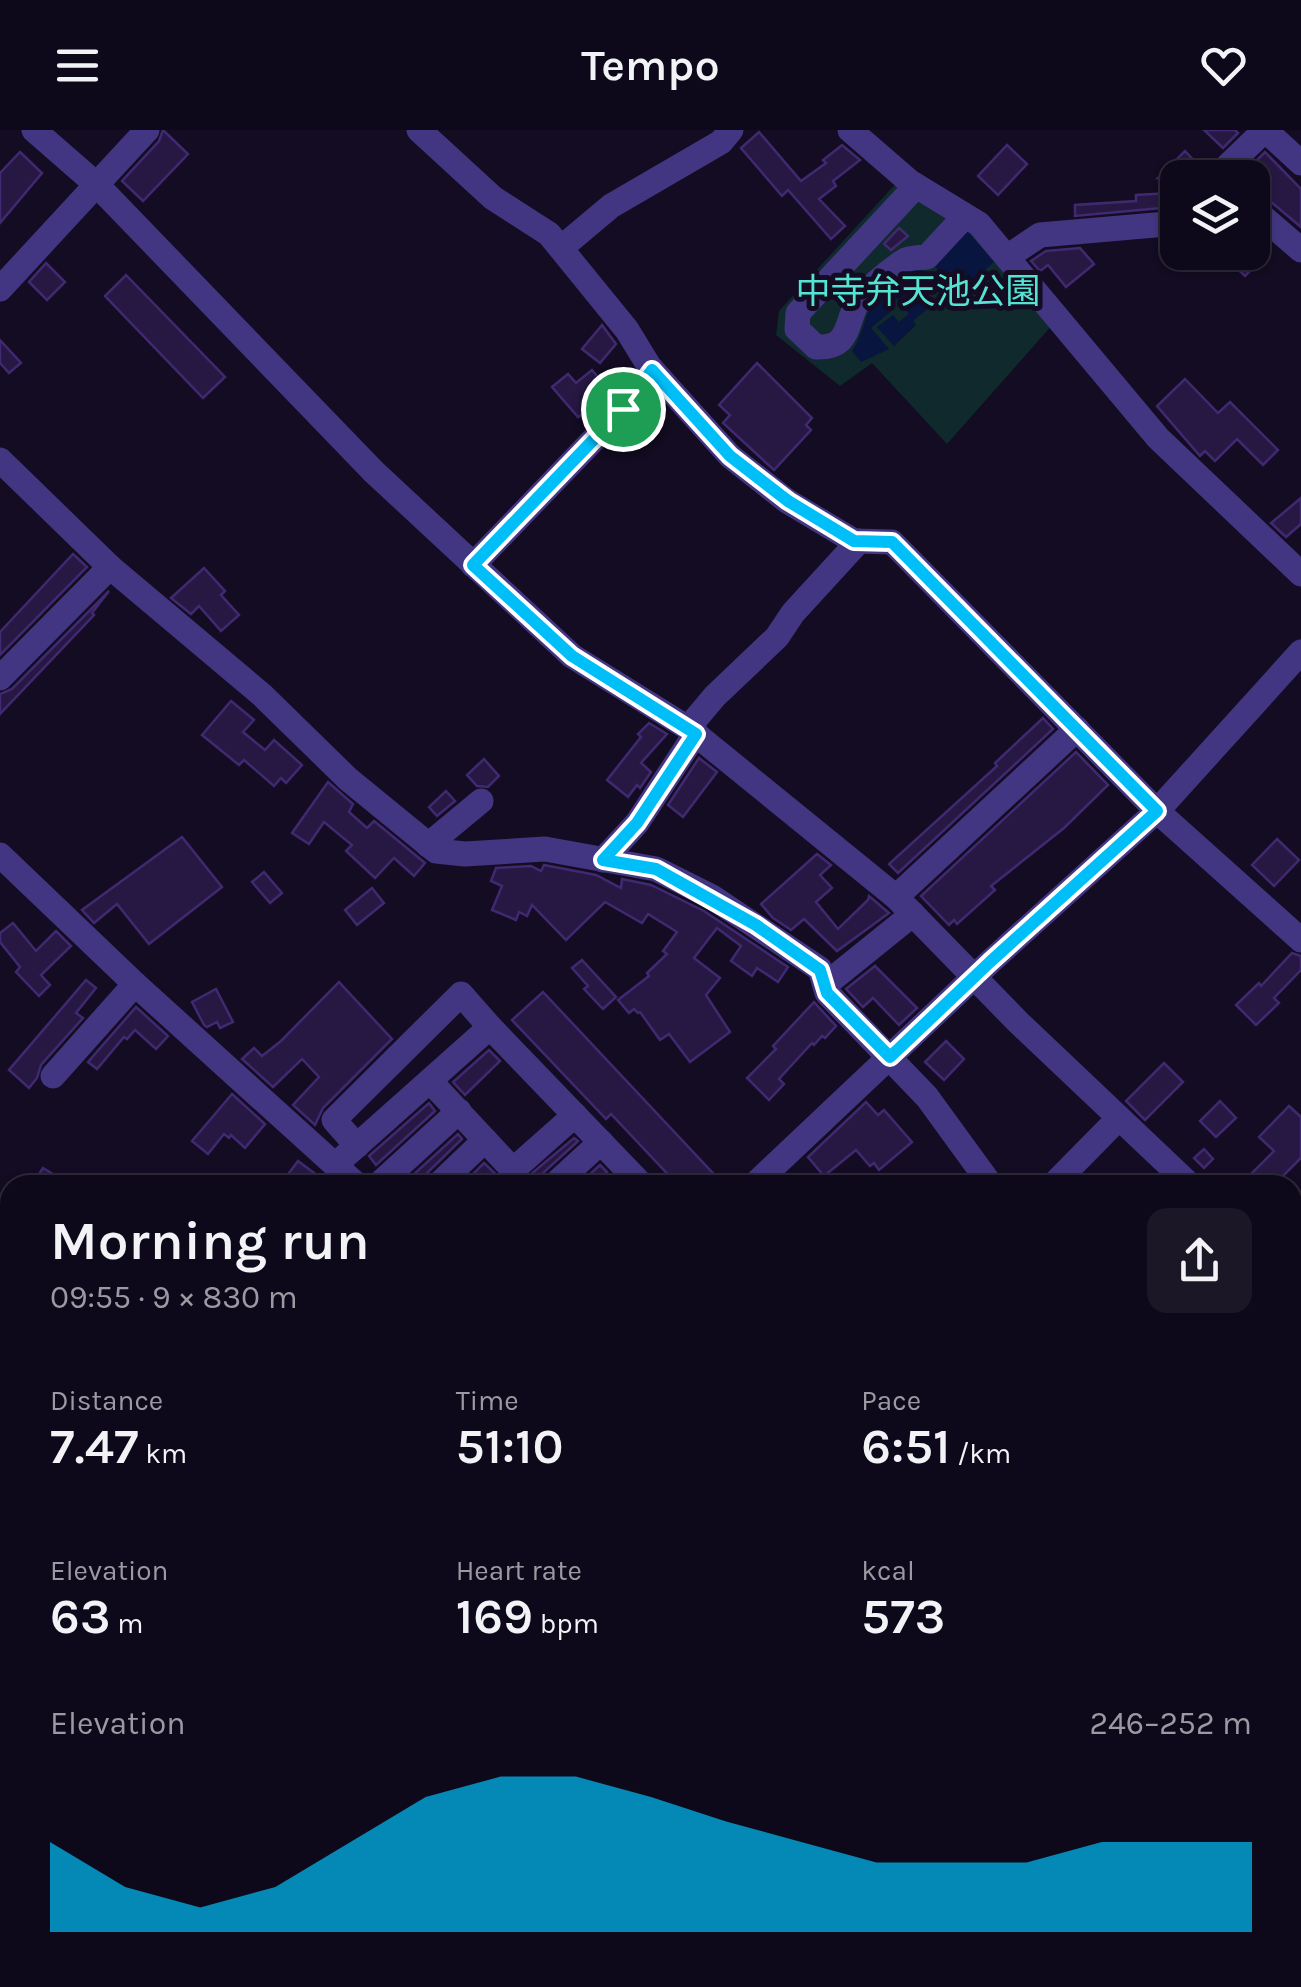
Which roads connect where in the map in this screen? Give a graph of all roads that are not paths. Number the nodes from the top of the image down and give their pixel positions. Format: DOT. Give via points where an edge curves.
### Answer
graph roads {
  1 [pos="34,130"];
  2 [pos="147,130"];
  3 [pos="419,130"];
  4 [pos="731,130"];
  5 [pos="1265,130"];
  6 [pos="854,132"];
  7 [pos="1234,160"];
  8 [pos="1301,163"];
  9 [pos="98,184"];
  10 [pos="916,186"];
  11 [pos="965,216"];
  12 [pos="1270,224"];
  13 [pos="1160,225"];
  14 [pos="560,248"];
  15 [pos="1301,250"];
  16 [pos="1007,257"];
  17 [pos="0,289"];
  18 [pos="652,370"];
  19 [pos="0,460"];
  20 [pos="859,541"];
  21 [pos="473,565"];
  22 [pos="110,566"];
  23 [pos="1301,574"];
  24 [pos="1301,652"];
  25 [pos="0,678"];
  26 [pos="1077,729"];
  27 [pos="692,730"];
  28 [pos="481,802"];
  29 [pos="1157,811"];
  30 [pos="428,845"];
  31 [pos="0,855"];
  32 [pos="603,860"];
  33 [pos="904,905"];
  34 [pos="1301,940"];
  35 [pos="974,978"];
  36 [pos="135,984"];
  37 [pos="825,985"];
  38 [pos="490,1027"];
  39 [pos="890,1057"];
  40 [pos="53,1076"];
  41 [pos="430,1081"];
  42 [pos="372,1082"];
  43 [pos="399,1109"];
  44 [pos="459,1112"];
  45 [pos="575,1115"];
  46 [pos="1119,1118"];
  47 [pos="486,1140"];
  48 [pos="600,1142"];
  49 [pos="357,1146"];
  50 [pos="335,1165"];
  51 [pos="346,1175"];
  52 [pos="389,1175"];
  53 [pos="449,1175"];
  54 [pos="504,1175"];
  55 [pos="508,1175"];
  56 [pos="565,1175"];
  57 [pos="624,1175"];
  58 [pos="765,1175"];
  59 [pos="984,1175"];
  60 [pos="1063,1175"];
  61 [pos="1179,1175"];
  1 -- 9 [label="street"];
  2 -- 9 [label="street"];
  3 -- 14 [label="street"];
  4 -- 14 [label="street" via="610,206"];
  5 -- 7 [label="street"];
  5 -- 8 [label="street"];
  6 -- 10 [label="street"];
  9 -- 17 [label="street"];
  9 -- 21 [label="street" via="374,472"];
  10 -- 11 [label="street"];
  10 -- 11 [label="street" via="798,313 797,330 816,347 839,341 858,301 907,258 927,258"];
  11 -- 16 [label="street"];
  12 -- 15 [label="street"];
  13 -- 16 [label="street" via="1040,235"];
  14 -- 18 [label="street"];
  16 -- 23 [label="street" via="1158,438"];
  18 -- 20 [label="street" via="730,456 788,501"];
  18 -- 21 [label="street" via="623,409"];
  19 -- 22 [label="street"];
  20 -- 26 [label="street" via="892,542"];
  20 -- 27 [label="street" via="777,637 715,696"];
  21 -- 27 [label="street" via="572,656"];
  22 -- 25 [label="street"];
  22 -- 30 [label="street"];
  24 -- 29 [label="street"];
  26 -- 29 [label="street"];
  26 -- 33 [label="street"];
  27 -- 32 [label="street" via="637,823"];
  27 -- 33 [label="street"];
  28 -- 30 [label="street"];
  29 -- 34 [label="street"];
  29 -- 35 [label="street"];
  30 -- 32 [label="street" via="465,854 545,848"];
  31 -- 36 [label="street"];
  32 -- 37 [label="street" via="656,869 712,897 820,970"];
  33 -- 35 [label="street"];
  33 -- 37 [label="street"];
  35 -- 39 [label="street"];
  35 -- 46 [label="street"];
  36 -- 40 [label="street"];
  36 -- 50 [label="street"];
  37 -- 39 [label="street"];
  38 -- 41 [label="street"];
  38 -- 42 [label="street" via="461,994"];
  38 -- 45 [label="street"];
  39 -- 58 [label="street"];
  39 -- 59 [label="street"];
  41 -- 43 [label="street"];
  41 -- 44 [label="street"];
  42 -- 43 [label="street"];
  42 -- 49 [label="street" via="334,1120"];
  43 -- 49 [label="street"];
  44 -- 47 [label="street"];
  44 -- 52 [label="street"];
  45 -- 48 [label="street"];
  45 -- 55 [label="street"];
  46 -- 60 [label="street"];
  46 -- 61 [label="street"];
  47 -- 53 [label="street"];
  47 -- 54 [label="street"];
  48 -- 56 [label="street"];
  48 -- 57 [label="street"];
  49 -- 50 [label="street"];
  50 -- 51 [label="street"];
}
